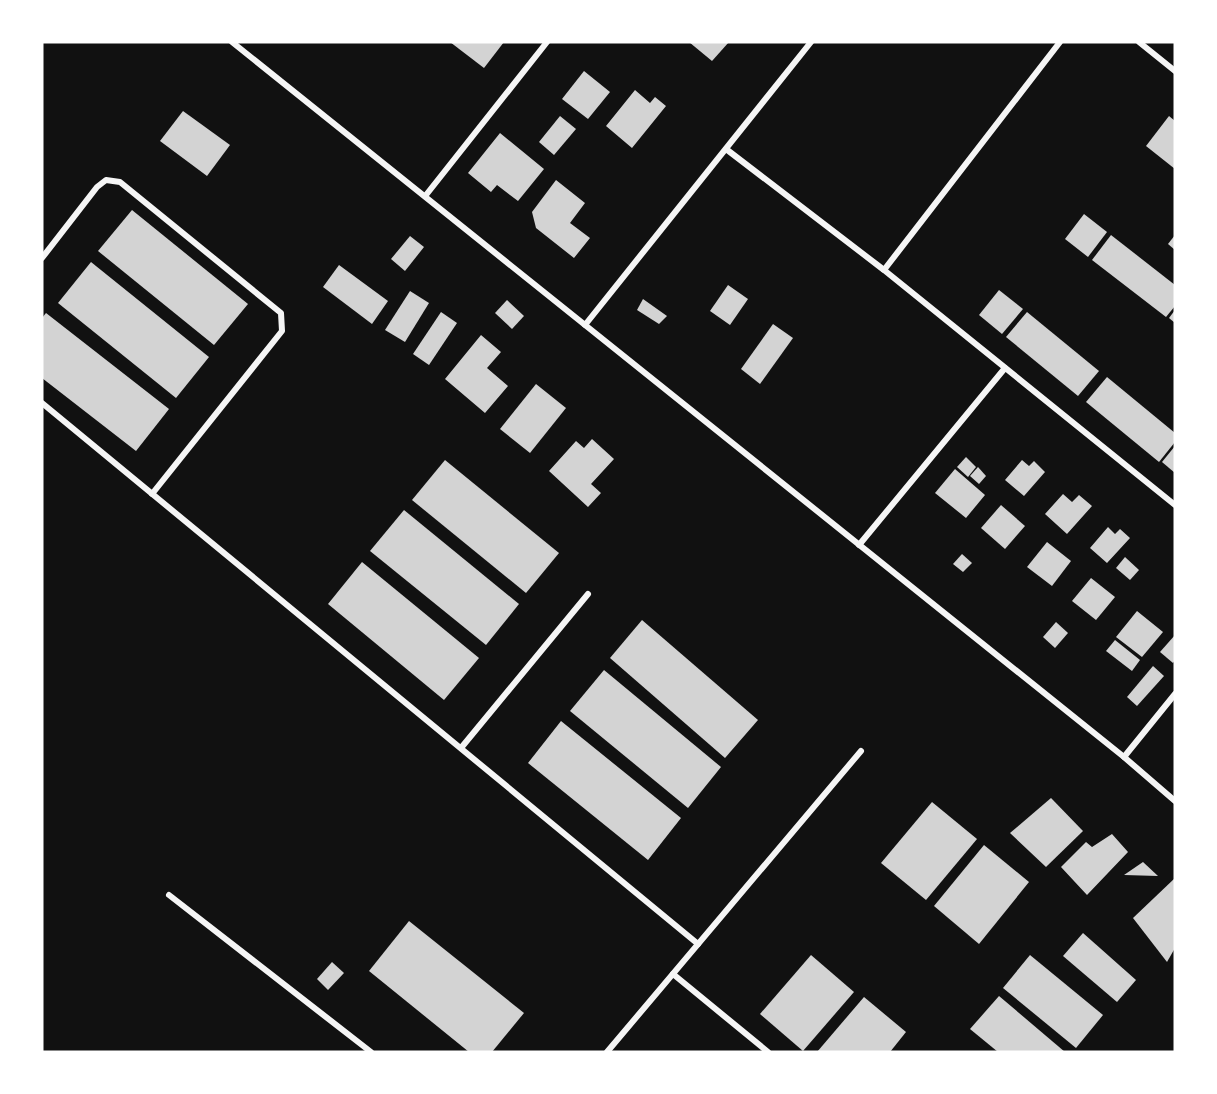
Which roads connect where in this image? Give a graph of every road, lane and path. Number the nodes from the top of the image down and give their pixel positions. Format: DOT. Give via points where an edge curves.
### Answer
graph roads {
  1 [pos="232,42"];
  2 [pos="547,42"];
  3 [pos="811,42"];
  4 [pos="1060,42"];
  5 [pos="1138,42"];
  6 [pos="1175,71"];
  7 [pos="726,149"];
  8 [pos="426,195"];
  9 [pos="42,258"];
  10 [pos="884,270"];
  11 [pos="585,325"];
  12 [pos="1005,368"];
  13 [pos="42,403"];
  14 [pos="152,494"];
  15 [pos="1175,505"];
  16 [pos="859,545"];
  17 [pos="588,594"];
  18 [pos="1175,694"];
  19 [pos="461,748"];
  20 [pos="861,751"];
  21 [pos="1124,758"];
  22 [pos="1175,801"];
  23 [pos="169,895"];
  24 [pos="698,944"];
  25 [pos="673,974"];
  26 [pos="371,1052"];
  27 [pos="607,1052"];
  28 [pos="768,1052"];
  1 -- 8 [label="street"];
  2 -- 8 [label="street"];
  3 -- 7 [label="street"];
  4 -- 10 [label="street"];
  5 -- 6 [label="street"];
  7 -- 10 [label="street"];
  7 -- 11 [label="street"];
  8 -- 11 [label="street"];
  9 -- 14 [label="street" via="97,187 106,180 120,182 281,314 282,331"];
  10 -- 12 [label="street"];
  11 -- 16 [label="street"];
  12 -- 15 [label="street"];
  12 -- 16 [label="street"];
  13 -- 14 [label="street"];
  14 -- 19 [label="street"];
  16 -- 21 [label="street"];
  17 -- 19 [label="street"];
  18 -- 21 [label="street"];
  19 -- 24 [label="street"];
  20 -- 24 [label="street"];
  21 -- 22 [label="street"];
  23 -- 26 [label="street"];
  24 -- 25 [label="street"];
  25 -- 27 [label="street"];
  25 -- 28 [label="street"];
}
